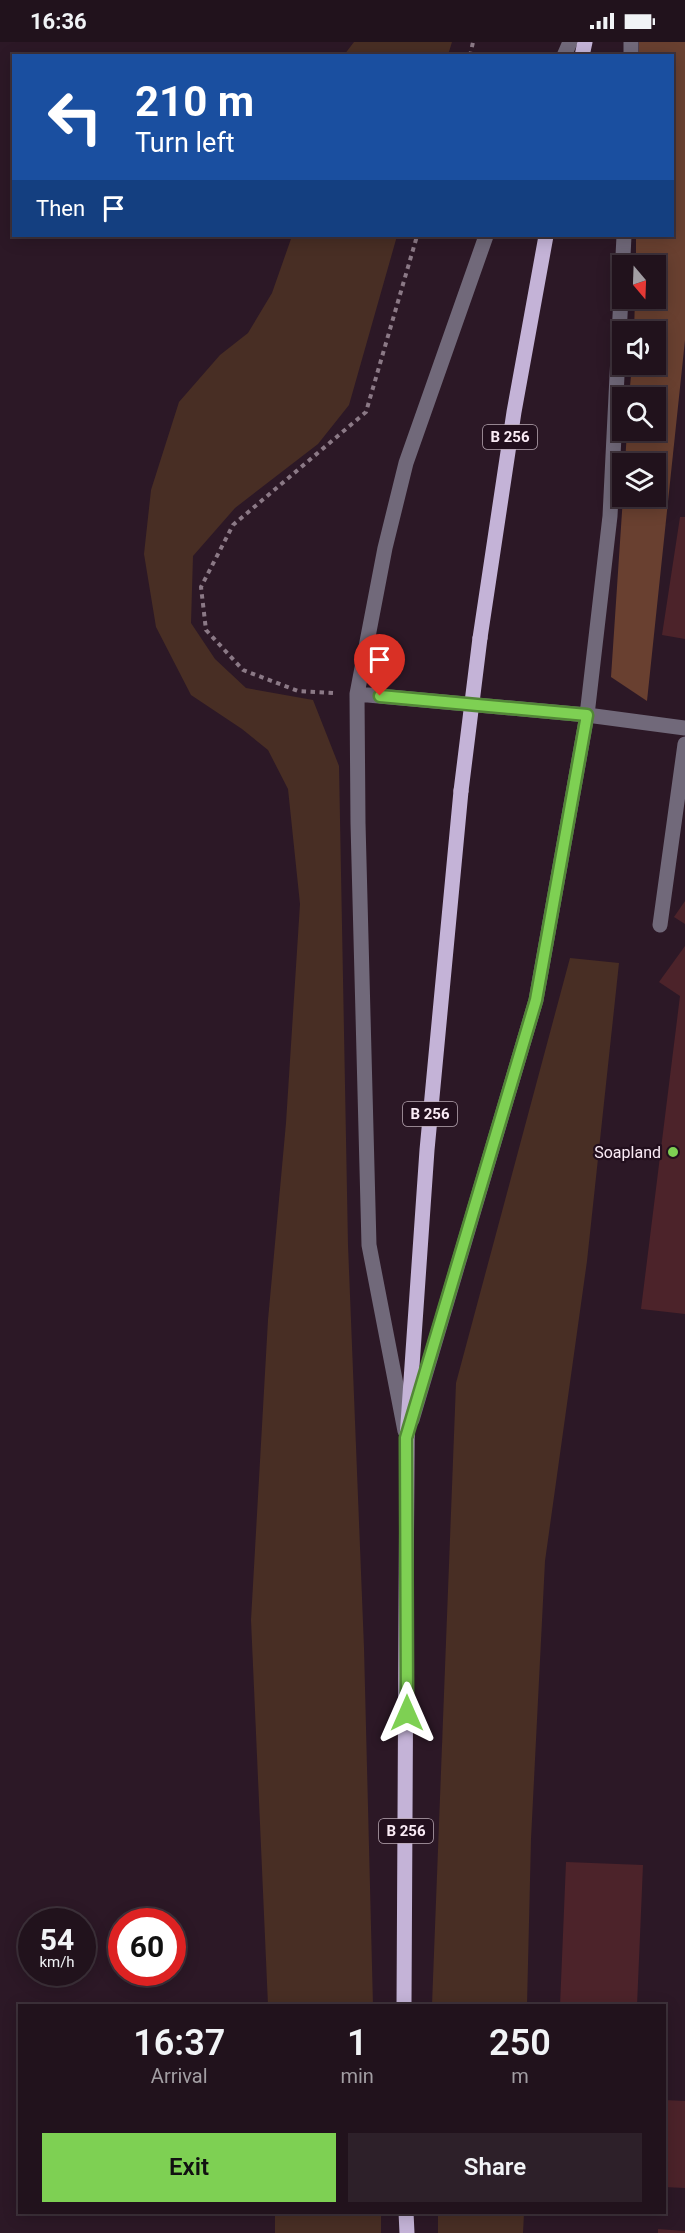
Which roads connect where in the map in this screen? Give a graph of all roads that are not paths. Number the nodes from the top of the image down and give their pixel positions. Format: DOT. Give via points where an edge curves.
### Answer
graph roads {
  1 [pos="486,237"];
  2 [pos="546,237"];
  3 [pos="624,237"];
  4 [pos="357,694"];
  5 [pos="587,715"];
  6 [pos="685,728"];
  7 [pos="685,744"];
  8 [pos="660,925"];
  9 [pos="406,1438"];
  10 [pos="404,2004"];
  11 [pos="406,2214"];
  12 [pos="406,2233"];
  1 -- 4 [label="street" via="406,464 385,548"];
  2 -- 9 [label="main road, B 256, bridge" via="514,412 460,791 427,1150"];
  3 -- 5 [label="street" via="610,516"];
  4 -- 5 [label="street"];
  4 -- 9 [label="street" via="369,1245"];
  5 -- 6 [label="street"];
  5 -- 9 [label="street" via="536,1000"];
  7 -- 8 [label="street"];
  9 -- 10 [label="main road, B 256"];
  11 -- 12 [label="main road"];
}
